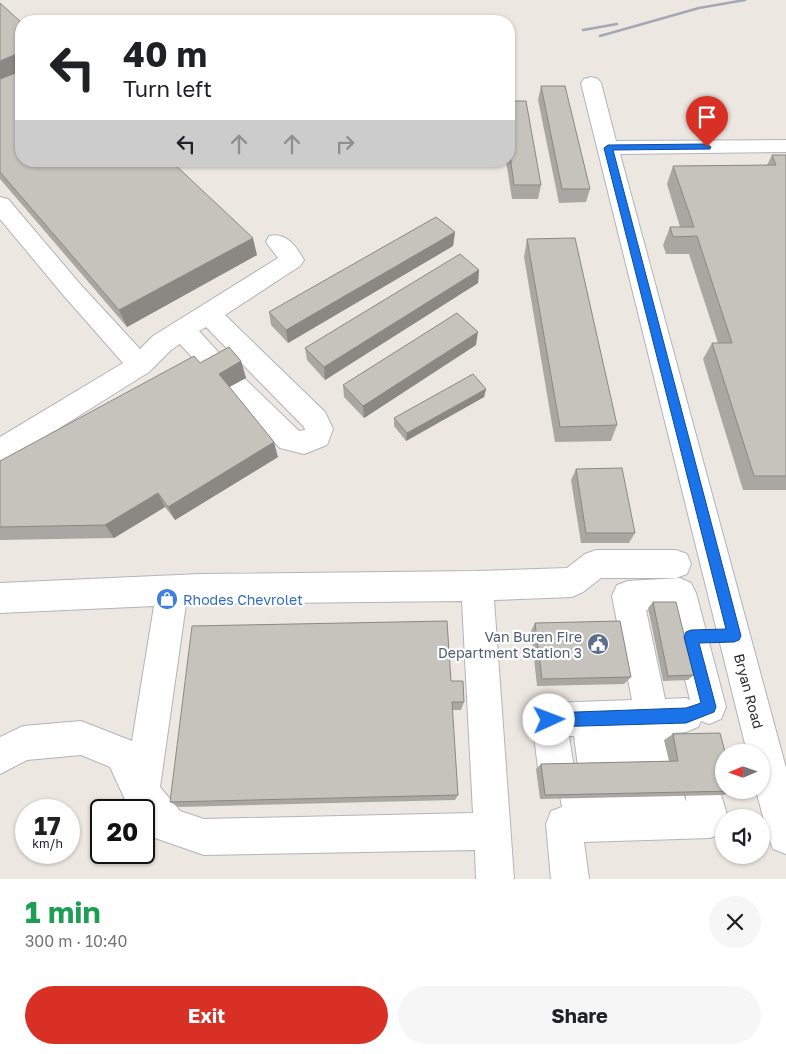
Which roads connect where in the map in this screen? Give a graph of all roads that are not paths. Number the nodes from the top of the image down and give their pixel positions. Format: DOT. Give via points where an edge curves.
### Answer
graph roads {
  1 [pos="591,83"];
  2 [pos="786,146"];
  3 [pos="608,148"];
  4 [pos="0,204"];
  5 [pos="277,242"];
  6 [pos="209,314"];
  7 [pos="183,330"];
  8 [pos="140,365"];
  9 [pos="0,450"];
  10 [pos="676,564"];
  11 [pos="477,586"];
  12 [pos="172,590"];
  13 [pos="0,598"];
  14 [pos="734,636"];
  15 [pos="691,637"];
  16 [pos="753,707"];
  17 [pos="609,718"];
  18 [pos="696,722"];
  19 [pos="0,756"];
  20 [pos="141,793"];
  21 [pos="704,794"];
  22 [pos="612,795"];
  23 [pos="492,831"];
  24 [pos="786,836"];
  25 [pos="495,879"];
  26 [pos="570,879"];
  1 -- 3 [label="street, Bryan Road"];
  2 -- 3 [label="street"];
  3 -- 14 [label="street, Bryan Road"];
  4 -- 8 [label="street"];
  5 -- 6 [label="street" via="292,260"];
  6 -- 7 [label="street"];
  6 -- 7 [label="street" via="314,420 319,429 317,437 298,444 290,440"];
  7 -- 8 [label="street" via="162,343"];
  8 -- 9 [label="street"];
  10 -- 11 [label="street" via="596,564 572,582"];
  11 -- 12 [label="street"];
  11 -- 23 [label="street"];
  12 -- 13 [label="street"];
  12 -- 20 [label="street"];
  14 -- 15 [label="street"];
  14 -- 16 [label="street, Bryan Road"];
  15 -- 17 [label="street" via="680,593 628,596"];
  15 -- 18 [label="street"];
  16 -- 18 [label="street"];
  16 -- 24 [label="street, Bryan Road"];
  17 -- 18 [label="street"];
  17 -- 22 [label="street"];
  17 -- 22 [label="street"];
  19 -- 20 [label="street" via="23,743 80,738 122,754"];
  20 -- 23 [label="street" via="168,825 204,837"];
  21 -- 22 [label="street" via="710,820"];
  22 -- 26 [label="street"];
  23 -- 25 [label="street"];
}
